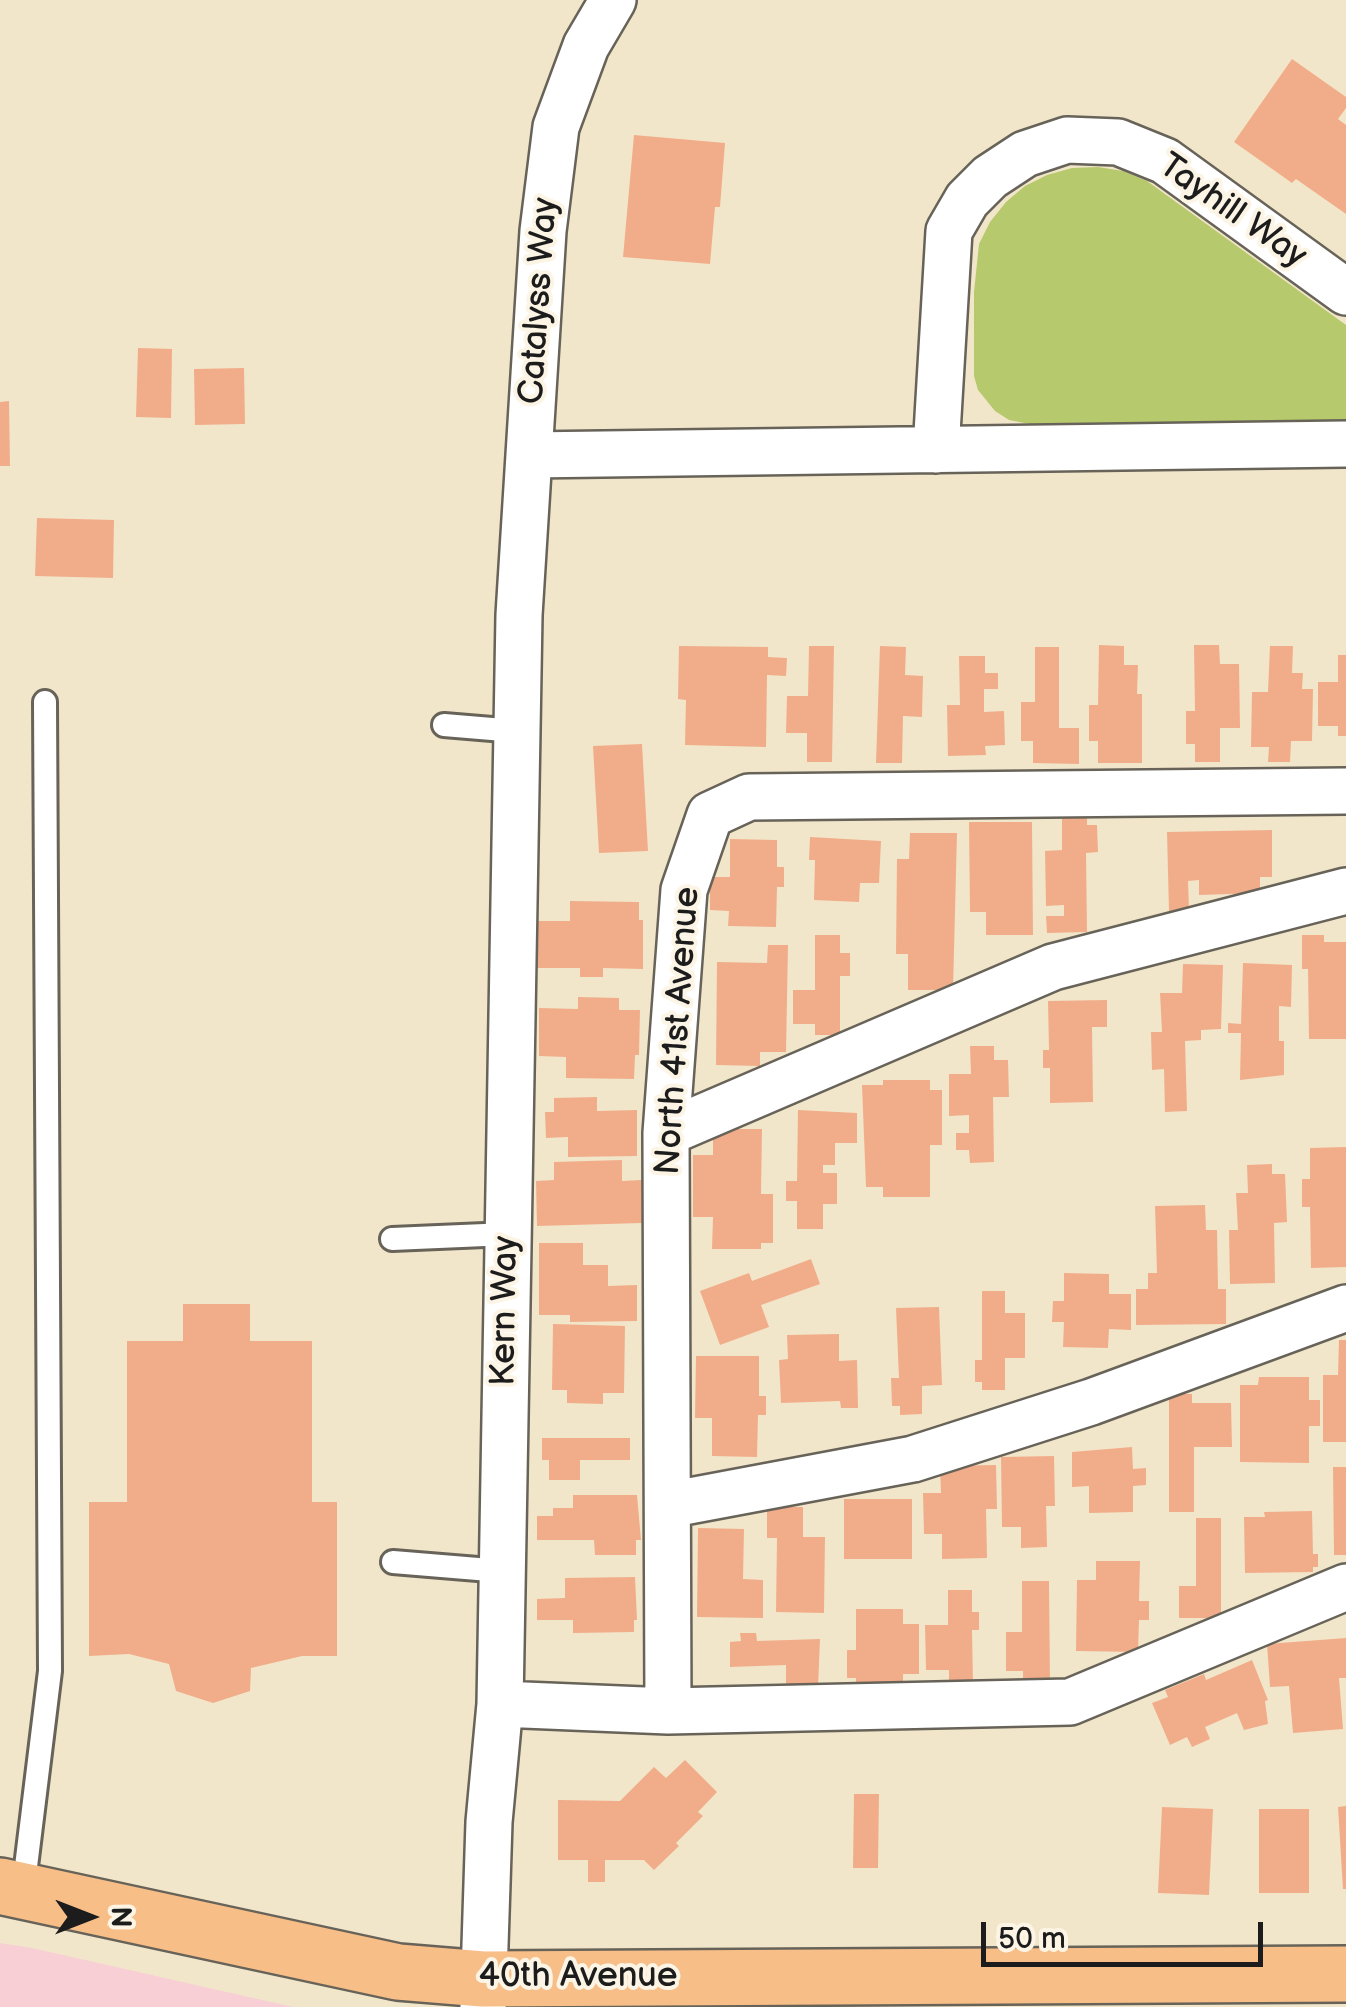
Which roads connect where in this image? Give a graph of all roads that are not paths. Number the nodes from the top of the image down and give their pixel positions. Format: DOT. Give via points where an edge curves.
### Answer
graph roads {
  1 [pos="613,0"];
  2 [pos="1346,292"];
  3 [pos="1346,444"];
  4 [pos="936,450"];
  5 [pos="529,456"];
  6 [pos="518,615"];
  7 [pos="45,702"];
  8 [pos="444,725"];
  9 [pos="516,731"];
  10 [pos="1346,791"];
  11 [pos="1346,891"];
  12 [pos="666,1132"];
  13 [pos="508,1234"];
  14 [pos="392,1239"];
  15 [pos="1346,1308"];
  16 [pos="668,1506"];
  17 [pos="393,1562"];
  18 [pos="502,1571"];
  19 [pos="1346,1587"];
  20 [pos="500,1704"];
  21 [pos="668,1711"];
  22 [pos="11,1888"];
  23 [pos="1346,1974"];
  24 [pos="483,1993"];
  1 -- 5 [label="street, Catalyss Way" via="586,46 556,127"];
  2 -- 4 [label="street, Tayhill Way" via="1165,161 1118,142 1067,140 1024,154 967,200 948,231"];
  3 -- 4 [label="street"];
  4 -- 5 [label="street"];
  5 -- 6 [label="street, Catalyss Way"];
  6 -- 9 [label="street, Kern Way"];
  7 -- 22 [label="lane" via="50,1672"];
  8 -- 9 [label="lane"];
  9 -- 13 [label="street, Kern Way"];
  10 -- 12 [label="street, North 41st Avenue" via="749,797 710,815 684,890"];
  11 -- 12 [label="street" via="1053,967"];
  12 -- 16 [label="street, North 41st Avenue"];
  13 -- 14 [label="lane"];
  13 -- 18 [label="street, Kern Way"];
  15 -- 16 [label="street" via="913,1459"];
  16 -- 21 [label="street, North 41st Avenue"];
  17 -- 18 [label="lane"];
  18 -- 20 [label="street, Kern Way"];
  19 -- 21 [label="street" via="1070,1702"];
  20 -- 21 [label="street"];
  20 -- 24 [label="street, Kern Way"];
  22 -- 24 [label="main road, 40th Avenue"];
  23 -- 24 [label="main road, 40th Avenue"];
}
